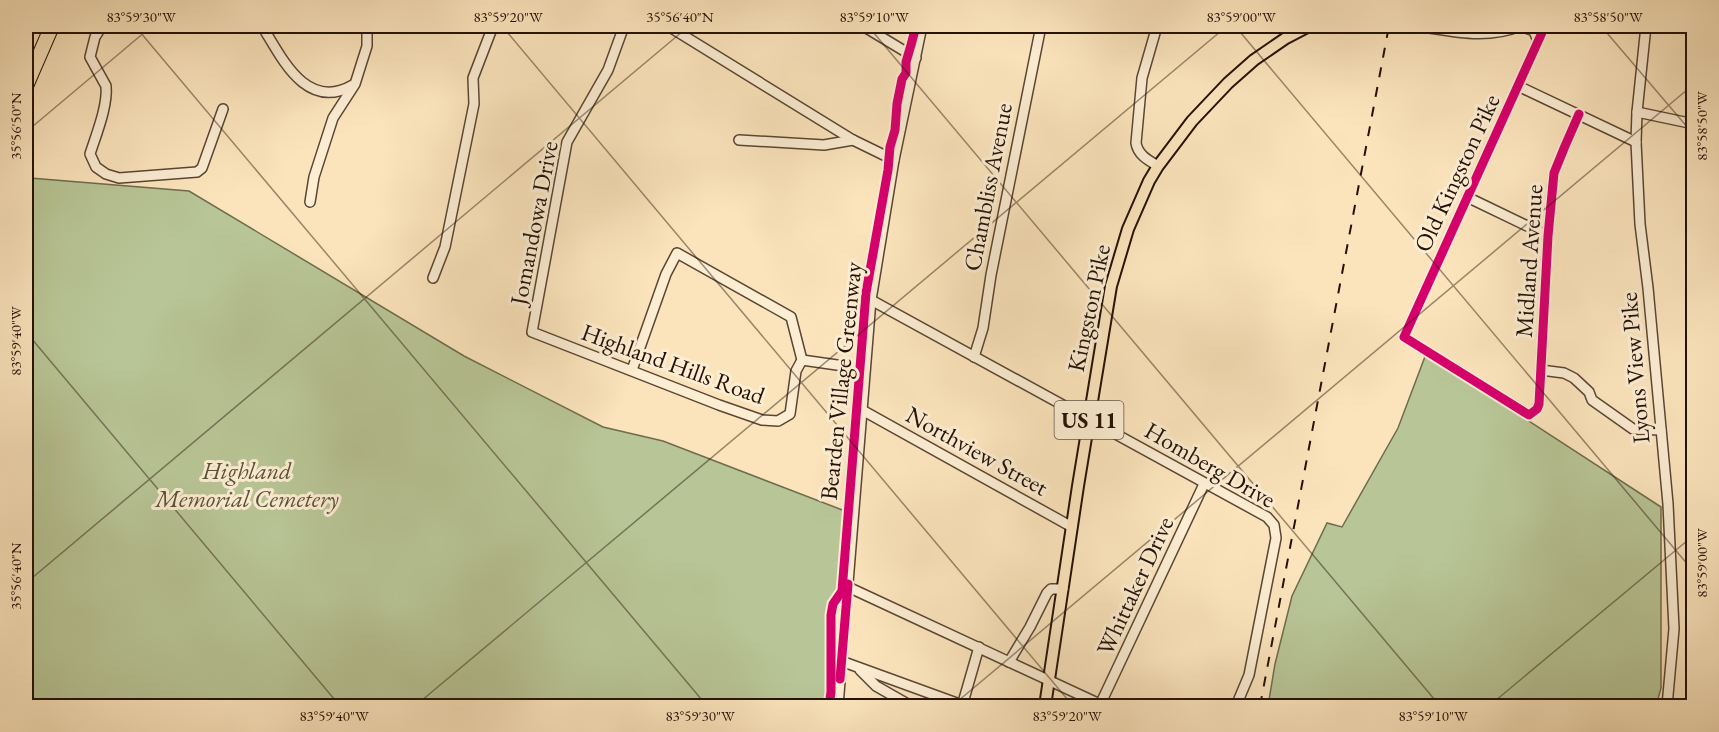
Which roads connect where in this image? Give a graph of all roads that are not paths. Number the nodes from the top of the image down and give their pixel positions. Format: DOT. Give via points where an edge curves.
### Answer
graph roads {
  1 [pos="52,26"];
  2 [pos="102,26"];
  3 [pos="262,26"];
  4 [pos="367,26"];
  5 [pos="493,26"];
  6 [pos="624,26"];
  7 [pos="668,26"];
  8 [pos="864,26"];
  9 [pos="922,26"];
  10 [pos="1041,26"];
  11 [pos="1157,26"];
  12 [pos="1306,26"];
  13 [pos="1417,26"];
  14 [pos="1545,26"];
  15 [pos="1646,26"];
  16 [pos="1517,27"];
  17 [pos="1538,41"];
  18 [pos="915,57"];
  19 [pos="355,84"];
  20 [pos="26,86"];
  21 [pos="1518,86"];
  22 [pos="223,109"];
  23 [pos="1637,112"];
  24 [pos="1579,114"];
  25 [pos="1694,124"];
  26 [pos="739,140"];
  27 [pos="853,140"];
  28 [pos="1636,142"];
  29 [pos="894,160"];
  30 [pos="1158,166"];
  31 [pos="1467,196"];
  32 [pos="310,202"];
  33 [pos="1548,236"];
  34 [pos="433,278"];
  35 [pos="871,300"];
  36 [pos="532,332"];
  37 [pos="974,357"];
  38 [pos="802,360"];
  39 [pos="865,369"];
  40 [pos="632,370"];
  41 [pos="1541,370"];
  42 [pos="862,410"];
  43 [pos="1533,413"];
  44 [pos="1089,419"];
  45 [pos="1661,430"];
  46 [pos="1204,484"];
  47 [pos="1072,527"];
  48 [pos="848,586"];
  49 [pos="1063,589"];
  50 [pos="979,647"];
  51 [pos="842,661"];
  52 [pos="1009,662"];
  53 [pos="856,666"];
  54 [pos="1049,681"];
  55 [pos="838,706"];
  56 [pos="912,706"];
  57 [pos="962,706"];
  58 [pos="1045,706"];
  59 [pos="1102,706"];
  60 [pos="1236,706"];
  61 [pos="1667,706"];
  1 -- 20 [label="highway"];
  2 -- 22 [label="street" via="90,57 106,91 90,154 96,167 106,174 119,178 197,172 202,168"];
  3 -- 19 [label="street" via="288,68 305,86 329,93"];
  4 -- 19 [label="street" via="367,46"];
  5 -- 34 [label="street" via="473,78 474,104 445,247"];
  6 -- 36 [label="street, Jomandowa Drive" via="608,70 567,142"];
  7 -- 27 [label="street"];
  8 -- 18 [label="street"];
  9 -- 18 [label="street"];
  10 -- 37 [label="street, Chambliss Avenue" via="983,328"];
  11 -- 30 [label="street" via="1142,78 1136,143 1143,157"];
  12 -- 30 [label="main road, Kingston Pike / US 11" via="1234,77 1192,121"];
  13 -- 16 [label="street" via="1478,34"];
  14 -- 17 [label="street, Old Kingston Pike"];
  15 -- 23 [label="street, Lyons View Pike"];
  16 -- 17 [label="street" via="1534,31"];
  17 -- 21 [label="street, Old Kingston Pike"];
  18 -- 29 [label="street"];
  19 -- 32 [label="street" via="333,118"];
  21 -- 24 [label="street"];
  21 -- 31 [label="street, Old Kingston Pike"];
  23 -- 25 [label="street"];
  23 -- 28 [label="street, Lyons View Pike"];
  24 -- 28 [label="street"];
  24 -- 33 [label="street, Midland Avenue" via="1554,173"];
  26 -- 27 [label="street" via="824,145"];
  27 -- 29 [label="street"];
  28 -- 45 [label="street, Lyons View Pike" via="1640,224"];
  29 -- 35 [label="street"];
  30 -- 44 [label="main road, Kingston Pike / US 11" via="1128,229 1111,286"];
  31 -- 33 [label="street"];
  31 -- 43 [label="street, Old Kingston Pike" via="1404,337 1526,414"];
  33 -- 41 [label="street, Midland Avenue"];
  35 -- 37 [label="street, Homberg Drive"];
  35 -- 39 [label="street"];
  36 -- 40 [label="street, Highland Hills Road"];
  37 -- 44 [label="street, Homberg Drive"];
  38 -- 39 [label="street"];
  38 -- 40 [label="street, Highland Hills Road" via="796,371 790,414 778,421 762,420 719,405"];
  38 -- 40 [label="street" via="791,317 677,253"];
  39 -- 42 [label="street"];
  41 -- 43 [label="street, Midland Avenue" via="1539,404"];
  41 -- 45 [label="street" via="1574,378 1592,400 1633,429"];
  42 -- 47 [label="street, Northview Street"];
  42 -- 48 [label="street"];
  44 -- 46 [label="street, Homberg Drive"];
  44 -- 47 [label="main road, Kingston Pike / US 11"];
  45 -- 61 [label="street, Lyons View Pike" via="1674,629"];
  46 -- 59 [label="street, Whittaker Drive"];
  46 -- 60 [label="street, Homberg Drive" via="1267,517 1274,525 1276,538 1250,675"];
  47 -- 49 [label="main road, Kingston Pike / US 11"];
  48 -- 50 [label="street"];
  48 -- 51 [label="street"];
  49 -- 52 [label="street" via="1047,593"];
  49 -- 54 [label="main road, Kingston Pike / US 11"];
  50 -- 52 [label="street"];
  50 -- 57 [label="street"];
  51 -- 53 [label="street"];
  51 -- 55 [label="street"];
  52 -- 54 [label="street"];
  53 -- 56 [label="street" via="876,686"];
  53 -- 57 [label="street"];
  54 -- 58 [label="main road, Kingston Pike / US 11"];
  54 -- 59 [label="street"];
}
